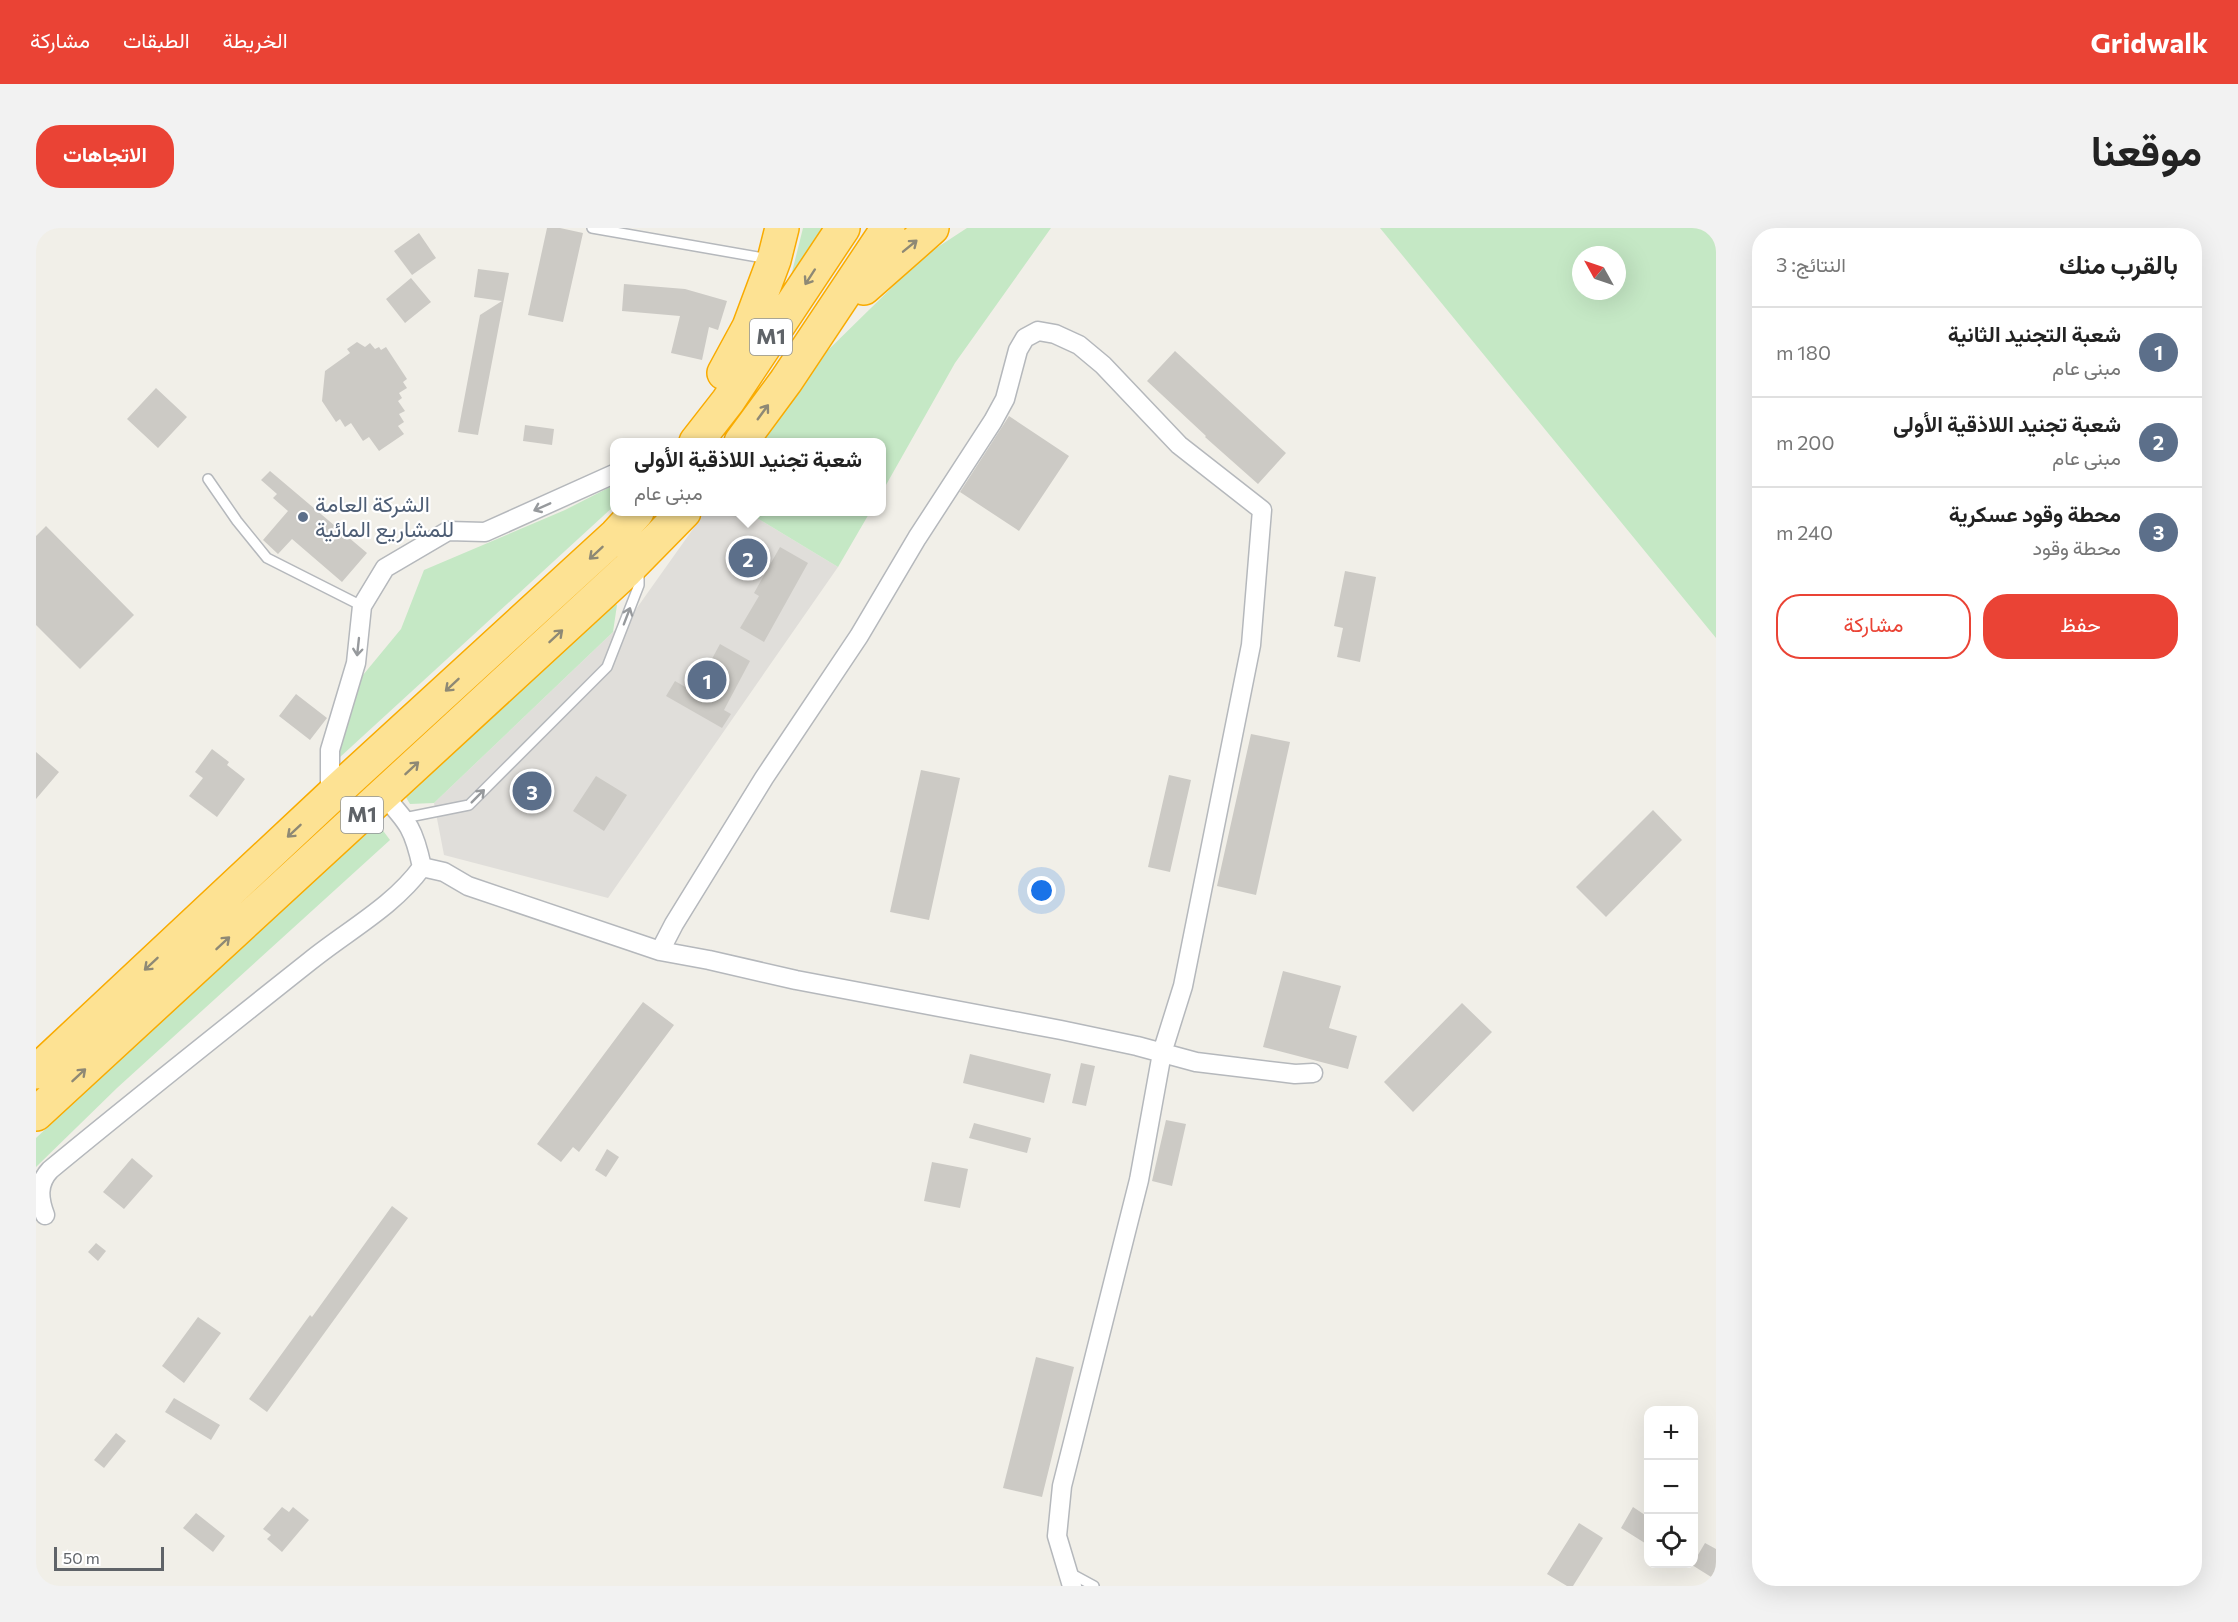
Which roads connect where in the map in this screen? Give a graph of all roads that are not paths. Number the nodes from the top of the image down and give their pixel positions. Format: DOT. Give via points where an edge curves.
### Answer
graph roads {
  1 [pos="591,228"];
  2 [pos="782,228"];
  3 [pos="843,228"];
  4 [pos="888,228"];
  5 [pos="932,228"];
  6 [pos="774,260"];
  7 [pos="786,381"];
  8 [pos="688,438"];
  9 [pos="699,438"];
  10 [pos="744,438"];
  11 [pos="610,476"];
  12 [pos="208,479"];
  13 [pos="633,516"];
  14 [pos="680,516"];
  15 [pos="640,557"];
  16 [pos="362,606"];
  17 [pos="330,797"];
  18 [pos="394,806"];
  19 [pos="422,867"];
  20 [pos="660,951"];
  21 [pos="1161,1053"];
  22 [pos="39,1065"];
  23 [pos="1313,1073"];
  24 [pos="36,1114"];
  25 [pos="45,1215"];
  26 [pos="1070,1579"];
  27 [pos="1094,1586"];
  1 -- 6 [label="lane"];
  2 -- 6 [label="highway"];
  3 -- 9 [label="highway, M1, one-way" via="729,401"];
  4 -- 7 [label="highway, M1"];
  7 -- 5 [label="highway, one-way" via="861,290"];
  6 -- 8 [label="highway" via="749,327"];
  10 -- 7 [label="highway, M1, one-way"];
  11 -- 16 [label="street, one-way" via="485,532 448,531 385,568"];
  12 -- 16 [label="lane" via="267,558"];
  13 -- 17 [label="highway, M1, one-way"];
  14 -- 15 [label="highway, M1"];
  18 -- 15 [label="highway, M1, one-way"];
  18 -- 15 [label="lane, one-way" via="469,805 607,667 639,585"];
  16 -- 17 [label="street, one-way" via="357,663 330,750"];
  17 -- 22 [label="highway, M1, one-way"];
  18 -- 19 [label="street" via="415,837"];
  24 -- 18 [label="highway, M1, one-way"];
  19 -- 20 [label="street"];
  19 -- 25 [label="street" via="396,896 50,1170 40,1189"];
  20 -- 21 [label="street"];
  20 -- 21 [label="street" via="764,778 859,636 993,421 1005,399 1025,338 1038,331 1055,334 1078,345 1103,365 1179,445 1262,510 1251,645 1183,986"];
  21 -- 23 [label="street" via="1196,1062"];
  21 -- 26 [label="street" via="1139,1180 1062,1486 1057,1536"];
  26 -- 27 [label="lane"];
}
